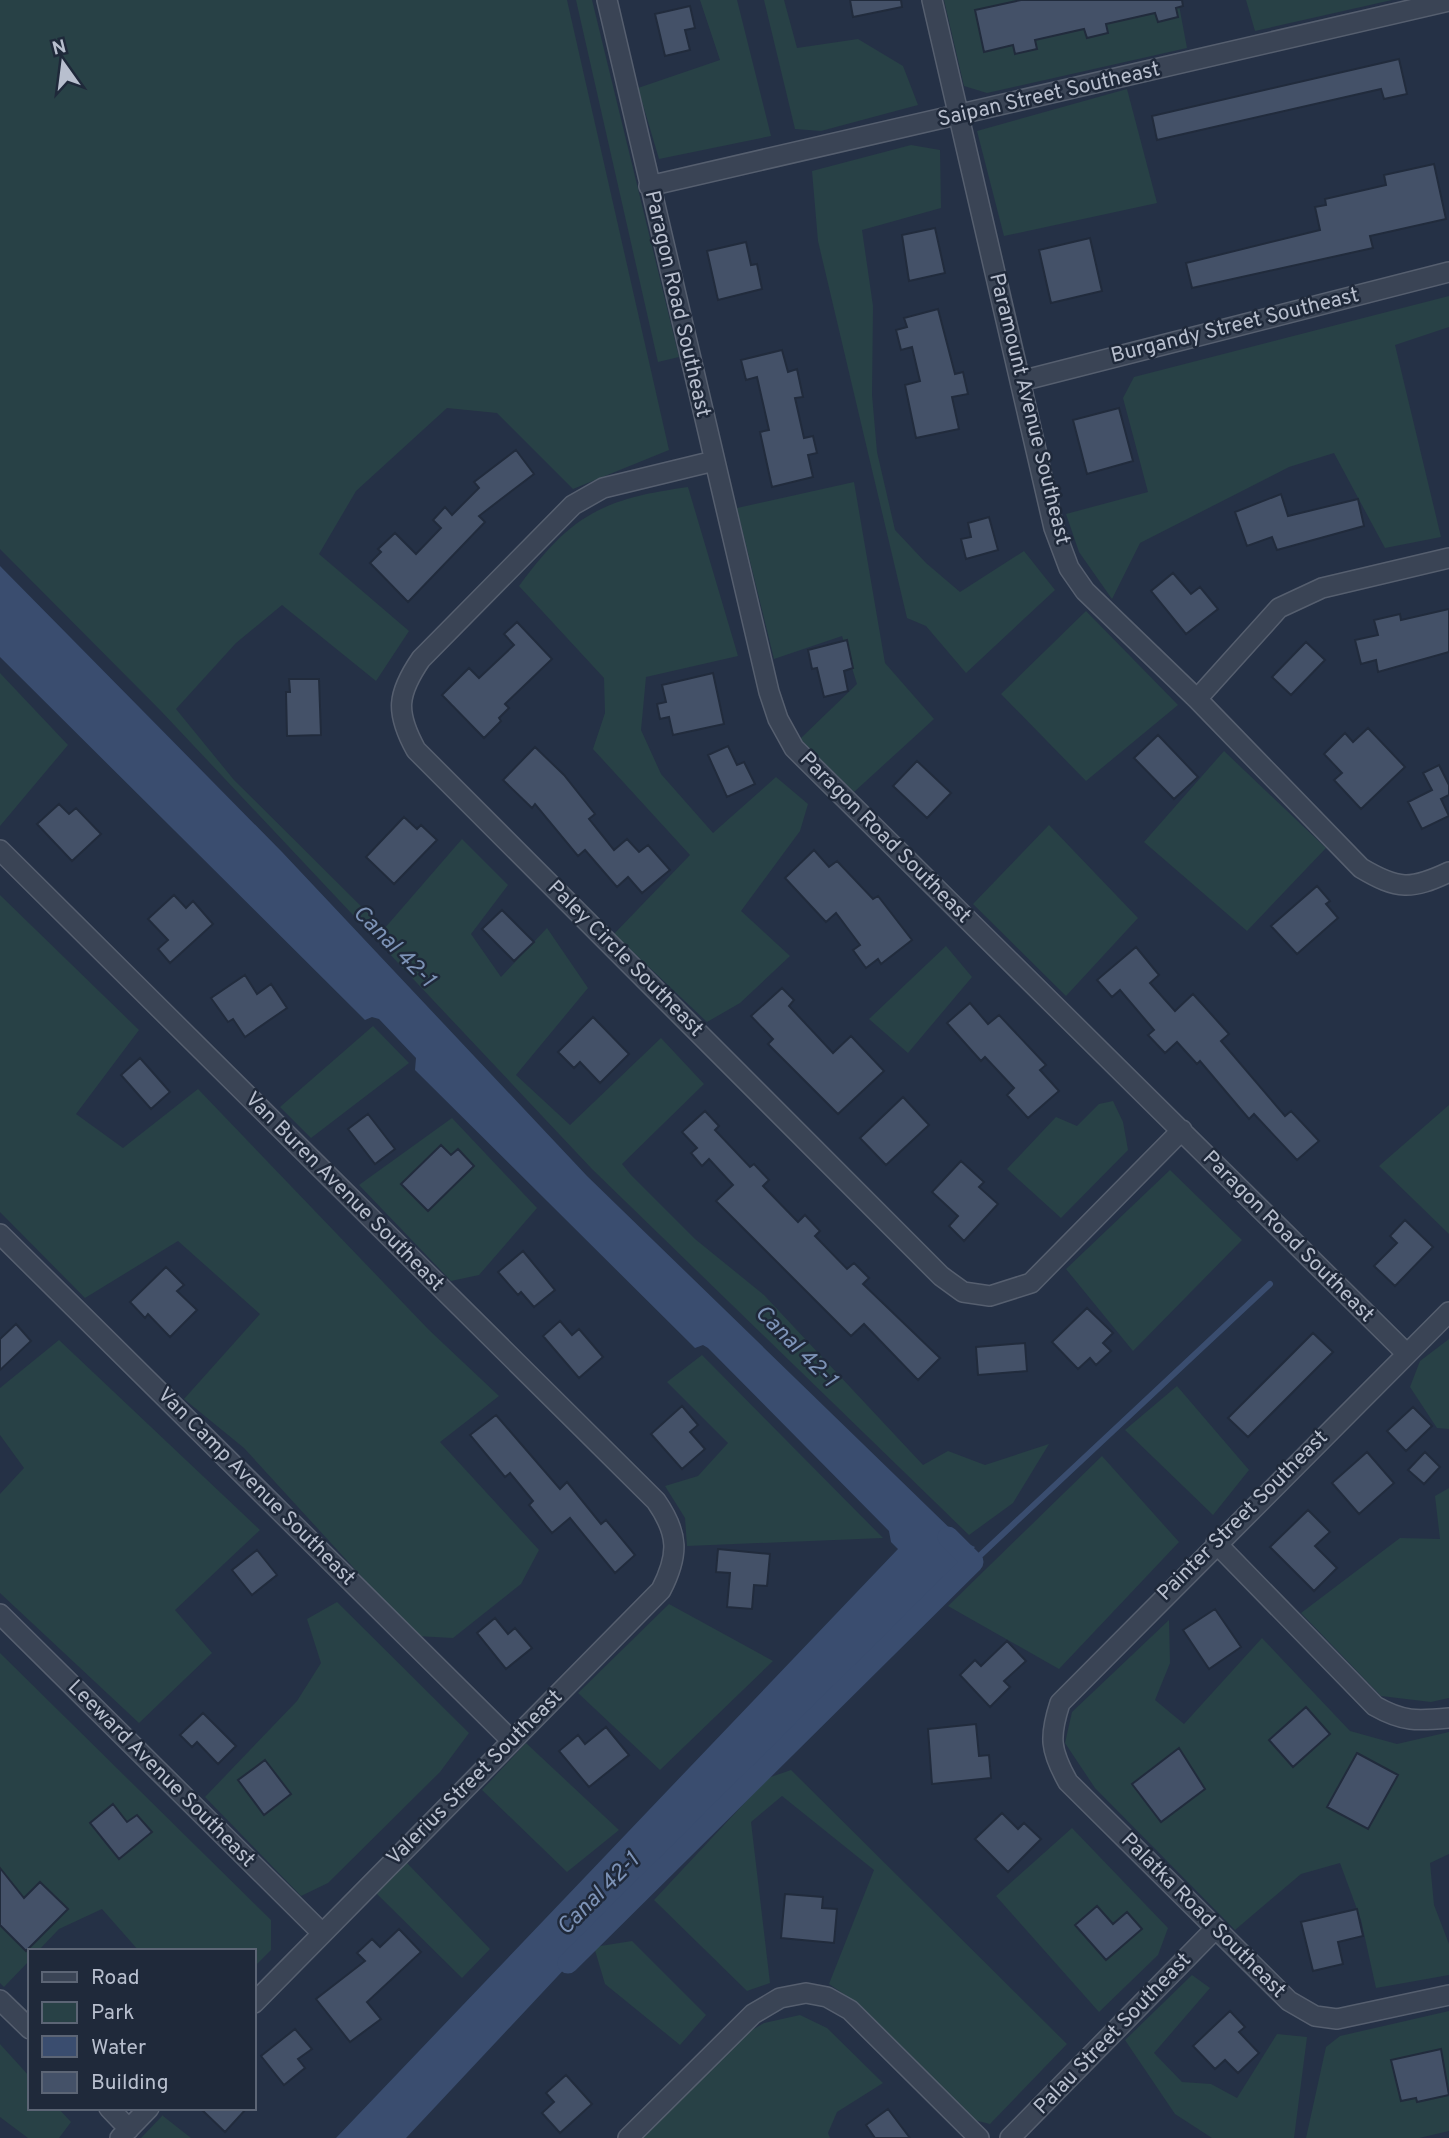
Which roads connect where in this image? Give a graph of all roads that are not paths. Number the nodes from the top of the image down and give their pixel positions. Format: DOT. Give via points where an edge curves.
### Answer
graph roads {
  1 [pos="607,0"];
  2 [pos="932,0"];
  3 [pos="1449,1"];
  4 [pos="960,116"];
  5 [pos="649,186"];
  6 [pos="1449,272"];
  7 [pos="1021,381"];
  8 [pos="715,461"];
  9 [pos="1449,558"];
  10 [pos="1197,699"];
  11 [pos="0,850"];
  12 [pos="1449,872"];
  13 [pos="1182,1130"];
  14 [pos="0,1234"];
  15 [pos="1449,1312"];
  16 [pos="1406,1353"];
  17 [pos="673,1542"];
  18 [pos="1216,1543"];
  19 [pos="0,1614"];
  20 [pos="1449,1718"];
  21 [pos="1051,1730"];
  22 [pos="511,1740"];
  23 [pos="1215,1929"];
  24 [pos="322,1933"];
  25 [pos="1449,1995"];
  26 [pos="0,2000"];
  27 [pos="256,2001"];
  28 [pos="28,2027"];
  29 [pos="110,2110"];
  30 [pos="147,2110"];
  31 [pos="125,2133"];
  32 [pos="628,2138"];
  33 [pos="979,2138"];
  34 [pos="1010,2138"];
  1 -- 5 [label="street, Paragon Road Southeast"];
  2 -- 4 [label="street, Paramount Avenue Southeast"];
  3 -- 4 [label="street, Saipan Street Southeast"];
  4 -- 5 [label="street, Saipan Street Southeast"];
  4 -- 7 [label="street, Paramount Avenue Southeast"];
  5 -- 8 [label="street, Paragon Road Southeast"];
  6 -- 7 [label="street, Burgandy Street Southeast"];
  7 -- 10 [label="street, Paramount Avenue Southeast" via="1054,528 1069,568 1084,591"];
  8 -- 13 [label="street, Paragon Road Southeast" via="769,692 794,748"];
  8 -- 13 [label="street, Paley Circle Southeast" via="603,488 573,505 422,659 405,682 404,727 416,750 941,1276 964,1292 990,1296 1031,1283"];
  9 -- 10 [label="street" via="1322,588 1279,608"];
  10 -- 12 [label="street, Paramount Avenue Southeast" via="1361,868 1403,887"];
  11 -- 17 [label="street, Van Buren Avenue Southeast" via="656,1501 668,1518"];
  13 -- 16 [label="street, Paragon Road Southeast"];
  14 -- 22 [label="street, Van Camp Avenue Southeast"];
  15 -- 16 [label="street, Painter Street Southeast"];
  16 -- 18 [label="street, Painter Street Southeast"];
  17 -- 22 [label="street, Valerius Street Southeast" via="674,1564 661,1590"];
  18 -- 20 [label="street" via="1375,1706 1398,1719"];
  18 -- 21 [label="street, Painter Street Southeast" via="1060,1703"];
  19 -- 24 [label="street, Leeward Avenue Southeast"];
  21 -- 23 [label="street, Palatka Road Southeast" via="1054,1757 1068,1782"];
  22 -- 24 [label="street, Valerius Street Southeast"];
  23 -- 25 [label="street, Palatka Road Southeast" via="1289,2001 1315,2016 1337,2019"];
  23 -- 34 [label="street, Palau Street Southeast"];
  24 -- 27 [label="street, Valerius Street Southeast"];
  26 -- 28 [label="street"];
  29 -- 31 [label="street"];
  30 -- 31 [label="street"];
  32 -- 33 [label="street" via="753,2014 780,1998 806,1993 827,1997 850,2010"];
}
